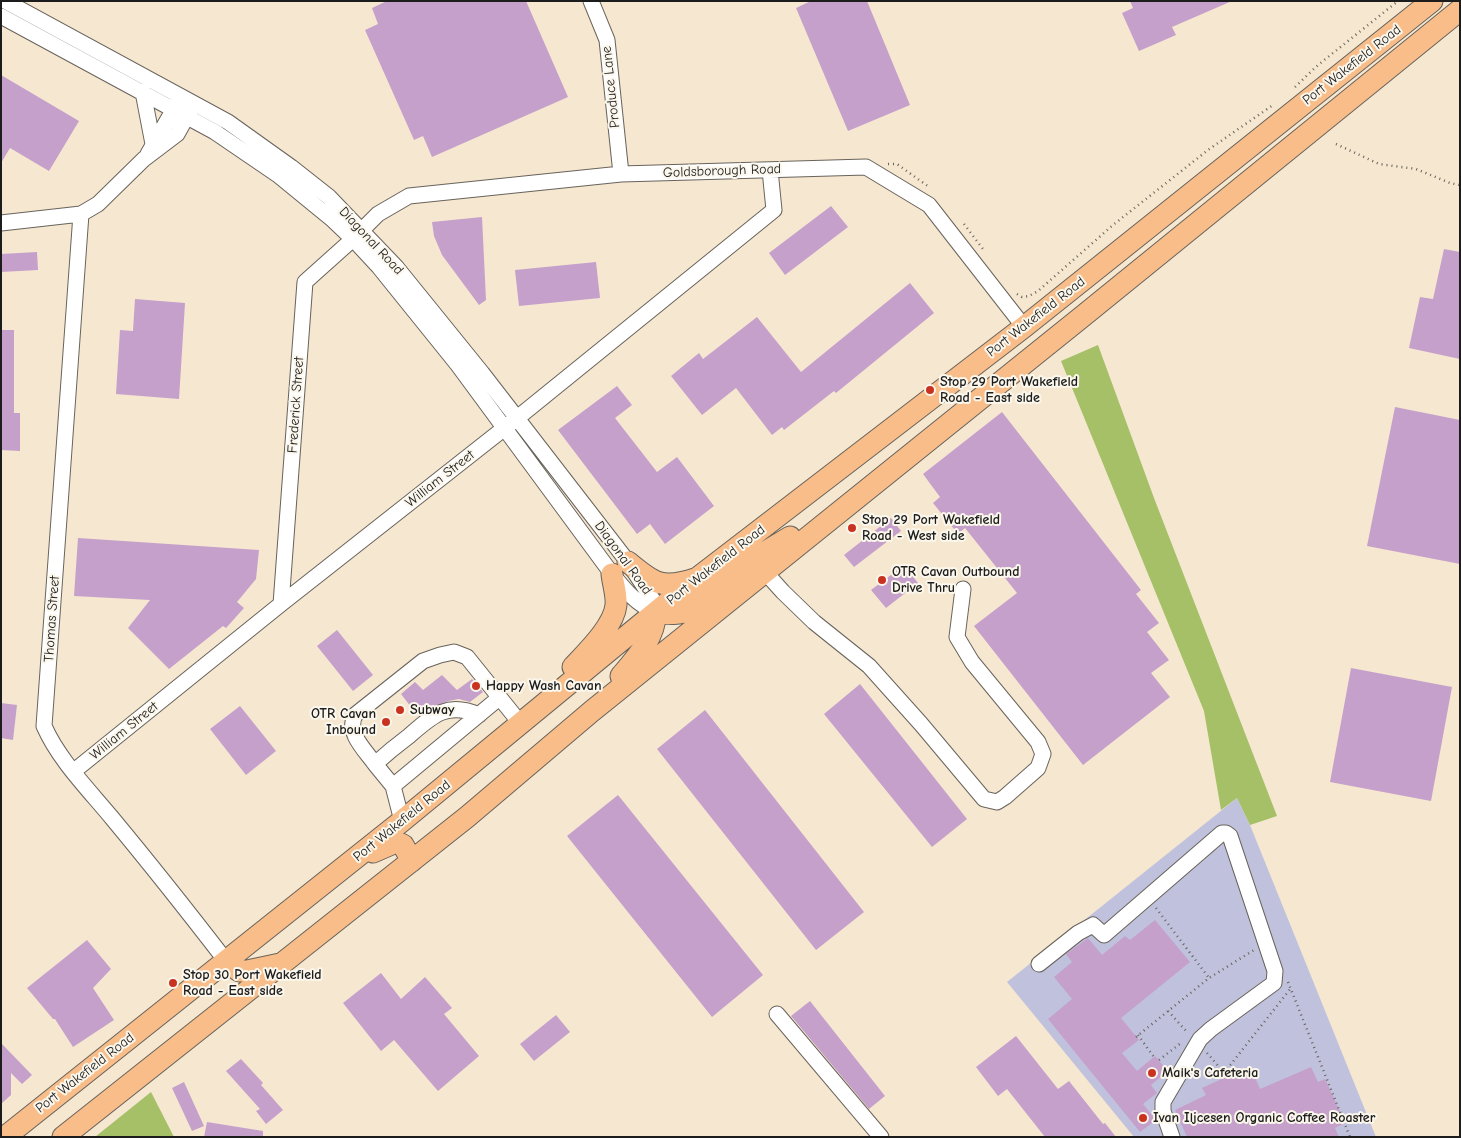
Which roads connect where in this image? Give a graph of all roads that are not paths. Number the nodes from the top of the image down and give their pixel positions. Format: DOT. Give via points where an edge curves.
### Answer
graph roads {
  1 [pos="5,1"];
  2 [pos="591,1"];
  3 [pos="1432,1"];
  4 [pos="1460,11"];
  5 [pos="1,16"];
  6 [pos="143,92"];
  7 [pos="184,107"];
  8 [pos="153,144"];
  9 [pos="144,160"];
  10 [pos="1267,167"];
  11 [pos="770,170"];
  12 [pos="621,174"];
  13 [pos="1198,187"];
  14 [pos="81,214"];
  15 [pos="1,222"];
  16 [pos="358,234"];
  17 [pos="1024,327"];
  18 [pos="510,424"];
  19 [pos="857,497"];
  20 [pos="620,568"];
  21 [pos="765,572"];
  22 [pos="696,579"];
  23 [pos="963,589"];
  24 [pos="281,604"];
  25 [pos="656,612"];
  26 [pos="499,698"];
  27 [pos="592,712"];
  28 [pos="479,715"];
  29 [pos="521,724"];
  30 [pos="375,764"];
  31 [pos="74,771"];
  32 [pos="393,786"];
  33 [pos="402,821"];
  34 [pos="354,859"];
  35 [pos="412,861"];
  36 [pos="226,962"];
  37 [pos="285,963"];
  38 [pos="1039,964"];
  39 [pos="777,1014"];
  40 [pos="87,1118"];
  41 [pos="5,1137"];
  42 [pos="63,1137"];
  43 [pos="76,1137"];
  44 [pos="881,1137"];
  45 [pos="1172,1137"];
  1 -- 7 [label="street, Diagonal Road"];
  2 -- 12 [label="street, Produce Lane" via="606,40"];
  3 -- 13 [label="highway, Port Wakefield Road"];
  4 -- 10 [label="highway, Port Wakefield Road"];
  5 -- 6 [label="street, Diagonal Road"];
  6 -- 7 [label="street, Diagonal Road"];
  6 -- 8 [label="street"];
  7 -- 8 [label="street"];
  7 -- 9 [label="street" via="177,134"];
  7 -- 16 [label="street, Diagonal Road" via="228,122 310,181 329,197"];
  8 -- 9 [label="street"];
  9 -- 14 [label="street" via="98,204"];
  10 -- 13 [label="highway" via="1206,193"];
  10 -- 19 [label="highway, Port Wakefield Road"];
  11 -- 12 [label="street, Goldsborough Road"];
  11 -- 17 [label="street, Goldsborough Road" via="866,167 929,205"];
  11 -- 18 [label="street, William Street" via="774,210"];
  12 -- 16 [label="street, Goldsborough Road" via="409,196 378,214"];
  13 -- 17 [label="highway, Port Wakefield Road"];
  14 -- 15 [label="street"];
  14 -- 31 [label="street, Thomas Street" via="44,726 50,741"];
  16 -- 18 [label="street, Diagonal Road" via="397,268 432,311"];
  16 -- 24 [label="street, Frederick Street" via="305,282"];
  17 -- 22 [label="highway, Port Wakefield Road"];
  18 -- 20 [label="street, Diagonal Road"];
  18 -- 20 [label="street, Diagonal Road"];
  18 -- 24 [label="street, William Street"];
  19 -- 21 [label="highway, Port Wakefield Road"];
  19 -- 25 [label="highway" via="752,560 691,609 675,614"];
  20 -- 22 [label="highway" via="655,582 677,585"];
  20 -- 25 [label="street, Diagonal Road" via="653,600"];
  20 -- 25 [label="street, Diagonal Road" via="639,603"];
  20 -- 29 [label="highway" via="616,606 606,628"];
  21 -- 23 [label="street" via="814,622 869,666 984,799 997,802 1038,768 1044,754 1038,742 972,662 957,637"];
  21 -- 27 [label="highway, Port Wakefield Road"];
  22 -- 25 [label="highway, Port Wakefield Road"];
  24 -- 31 [label="street, William Street"];
  25 -- 27 [label="highway" via="652,634"];
  25 -- 29 [label="highway, Port Wakefield Road"];
  26 -- 28 [label="street"];
  26 -- 29 [label="street"];
  26 -- 30 [label="street" via="466,657 454,652 424,661 354,718 353,732"];
  27 -- 35 [label="highway, Port Wakefield Road"];
  28 -- 30 [label="street" via="455,710 433,715"];
  28 -- 32 [label="street"];
  29 -- 33 [label="highway, Port Wakefield Road"];
  30 -- 32 [label="street"];
  31 -- 36 [label="street, Thomas Street"];
  32 -- 33 [label="street"];
  33 -- 34 [label="highway, Port Wakefield Road"];
  34 -- 35 [label="highway" via="396,842 402,845"];
  34 -- 36 [label="highway, Port Wakefield Road"];
  35 -- 37 [label="highway, Port Wakefield Road"];
  36 -- 37 [label="highway" via="239,971"];
  36 -- 41 [label="highway, Port Wakefield Road"];
  37 -- 40 [label="highway, Port Wakefield Road"];
  38 -- 45 [label="street" via="1093,925 1104,934 1222,833 1230,836 1275,971 1274,983 1200,1039 1163,1102 1162,1111"];
  39 -- 44 [label="street"];
  40 -- 42 [label="highway, Port Wakefield Road"];
  40 -- 43 [label="highway"];
}
